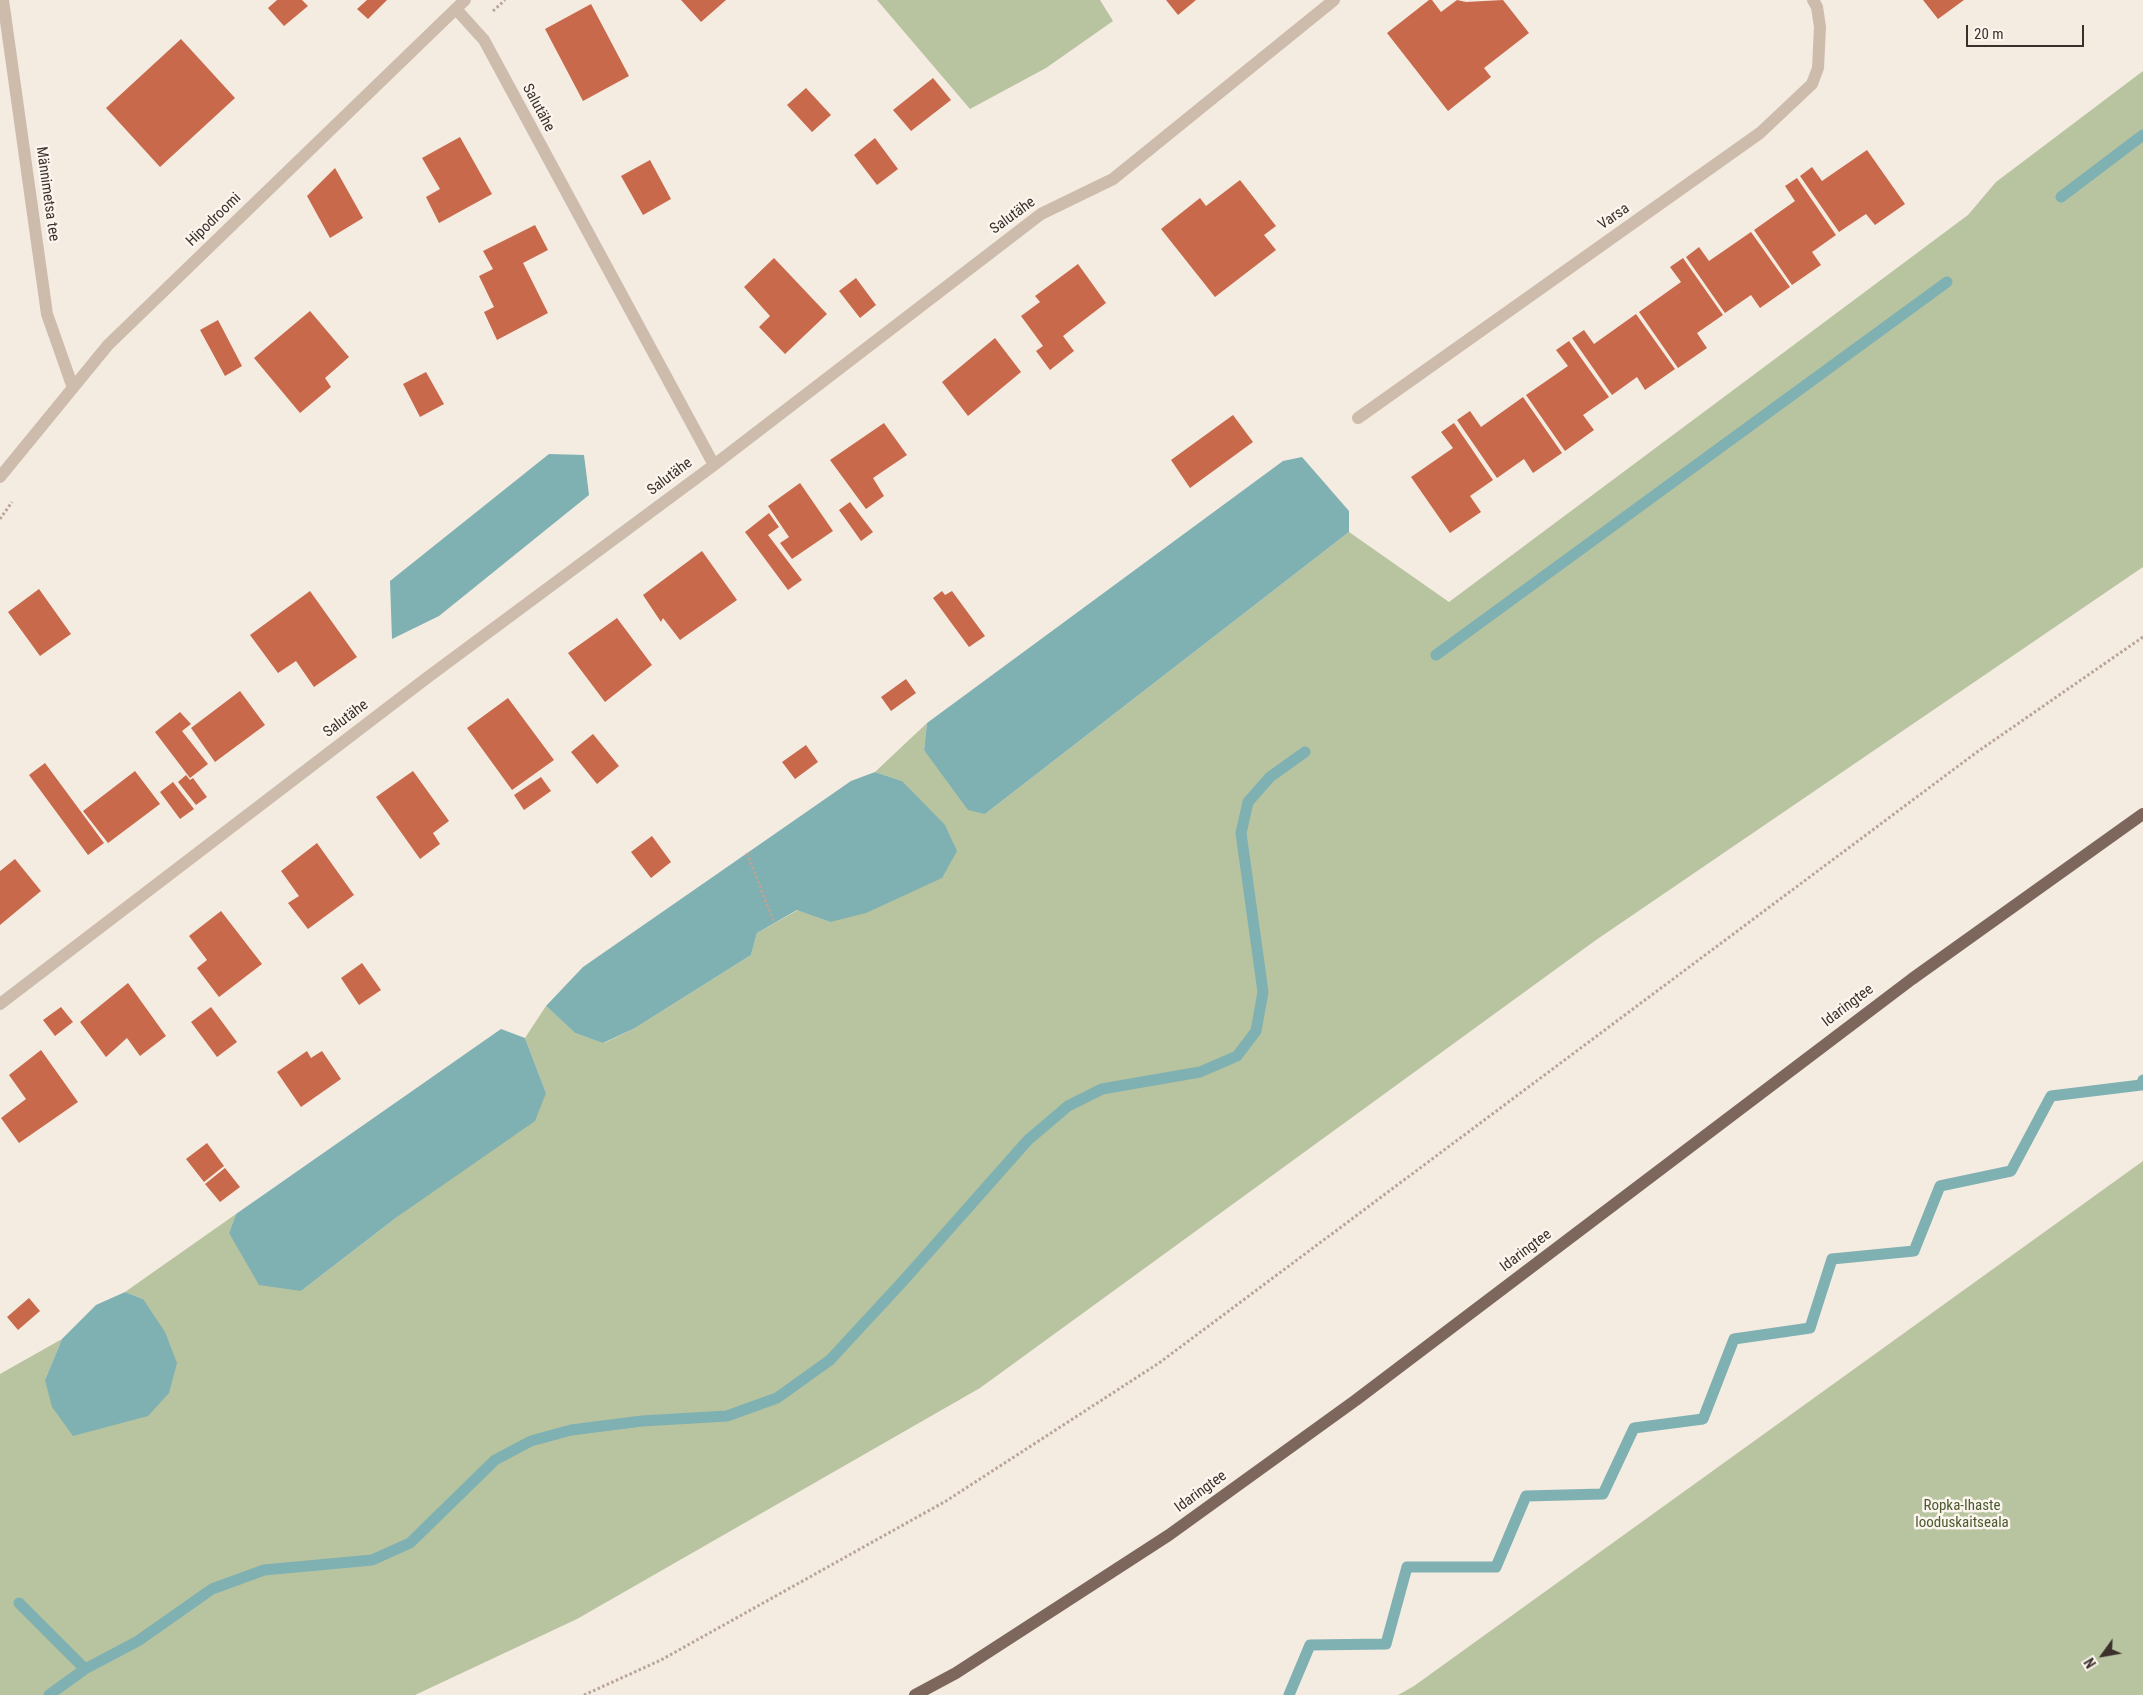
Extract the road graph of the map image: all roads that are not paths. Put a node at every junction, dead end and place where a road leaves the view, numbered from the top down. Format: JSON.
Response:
{"nodes":[{"id":1,"x":3,"y":0,"type":"edge"},
{"id":2,"x":1334,"y":0,"type":"edge"},
{"id":3,"x":1813,"y":0,"type":"edge"},
{"id":4,"x":460,"y":4,"type":"edge"},
{"id":5,"x":73,"y":388,"type":"junction"},
{"id":6,"x":1358,"y":418,"type":"dead end"},
{"id":7,"x":714,"y":465,"type":"junction"},
{"id":8,"x":0,"y":477,"type":"edge"},
{"id":9,"x":2143,"y":814,"type":"edge"},
{"id":10,"x":0,"y":1004,"type":"edge"},
{"id":11,"x":915,"y":1695,"type":"edge"}],
"edges":[{"from":1,"to":5,"type":"street","name":"Männimetsa tee"},
{"from":2,"to":7,"type":"street","name":"Salutähe"},
{"from":3,"to":6,"type":"street","name":"Varsa"},
{"from":4,"to":5,"type":"street","name":"Hipodroomi"},
{"from":4,"to":7,"type":"street","name":"Salutähe"},
{"from":5,"to":8,"type":"street","name":"Hipodroomi"},
{"from":7,"to":10,"type":"street","name":"Salutähe"},
{"from":9,"to":11,"type":"main road","name":"Idaringtee"}]}
